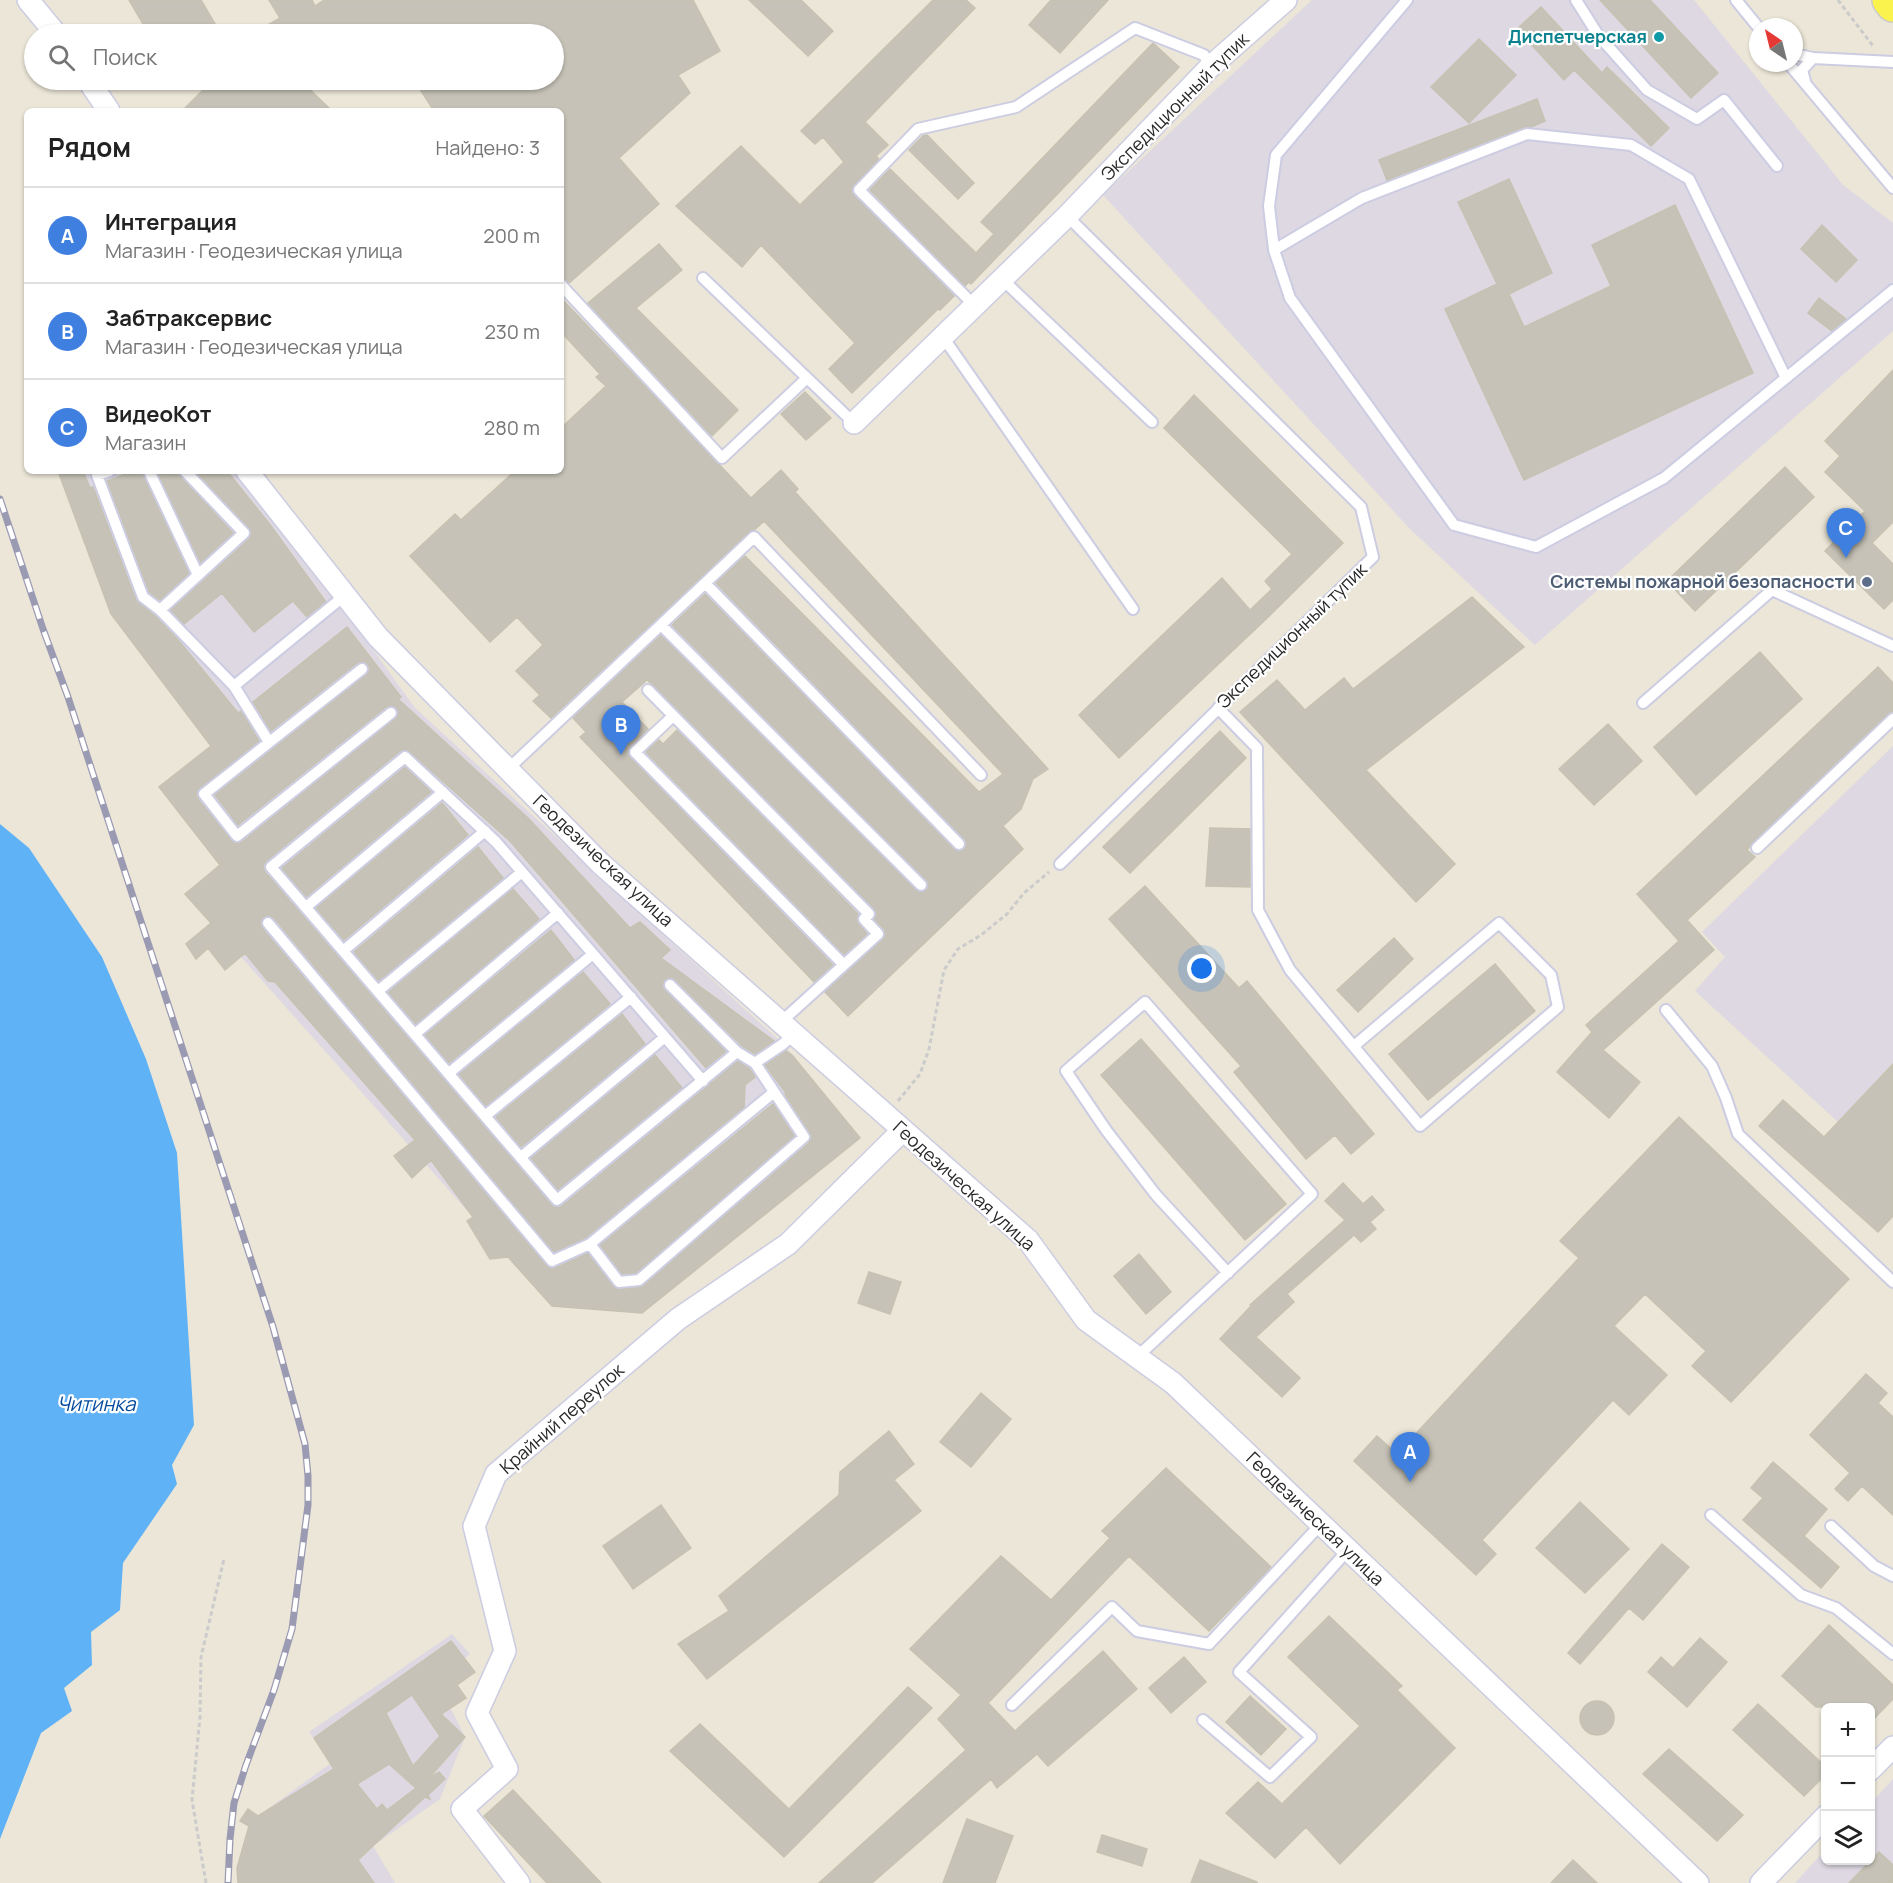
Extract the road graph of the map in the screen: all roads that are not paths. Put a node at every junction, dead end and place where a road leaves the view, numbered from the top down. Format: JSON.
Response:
{"nodes":[{"id":1,"x":28,"y":0,"type":"edge"},
{"id":2,"x":1286,"y":0,"type":"edge"},
{"id":3,"x":1407,"y":0,"type":"edge"},
{"id":4,"x":1576,"y":0,"type":"edge"},
{"id":5,"x":1736,"y":0,"type":"edge"},
{"id":6,"x":1889,"y":0,"type":"edge"},
{"id":7,"x":1893,"y":5,"type":"edge"},
{"id":8,"x":1751,"y":18,"type":"edge"},
{"id":9,"x":48,"y":24,"type":"edge"},
{"id":10,"x":1803,"y":56,"type":"edge"},
{"id":11,"x":1813,"y":58,"type":"junction"},
{"id":12,"x":1890,"y":62,"type":"edge"},
{"id":13,"x":1210,"y":67,"type":"junction"},
{"id":14,"x":1796,"y":72,"type":"edge"},
{"id":15,"x":1808,"y":87,"type":"junction"},
{"id":16,"x":94,"y":90,"type":"edge"},
{"id":17,"x":107,"y":108,"type":"edge"},
{"id":18,"x":1777,"y":166,"type":"dead end"},
{"id":19,"x":1893,"y":188,"type":"edge"},
{"id":20,"x":1067,"y":216,"type":"junction"},
{"id":21,"x":1274,"y":250,"type":"junction"},
{"id":22,"x":703,"y":278,"type":"dead end"},
{"id":23,"x":1002,"y":279,"type":"junction"},
{"id":24,"x":564,"y":288,"type":"edge"},
{"id":25,"x":1893,"y":290,"type":"edge"},
{"id":26,"x":975,"y":306,"type":"junction"},
{"id":27,"x":943,"y":337,"type":"junction"},
{"id":28,"x":807,"y":378,"type":"junction"},
{"id":29,"x":1786,"y":378,"type":"junction"},
{"id":30,"x":1152,"y":422,"type":"dead end"},
{"id":31,"x":854,"y":423,"type":"joint"},
{"id":32,"x":101,"y":474,"type":"edge"},
{"id":33,"x":151,"y":474,"type":"edge"},
{"id":34,"x":188,"y":474,"type":"edge"},
{"id":35,"x":249,"y":474,"type":"edge"},
{"id":36,"x":198,"y":575,"type":"junction"},
{"id":37,"x":705,"y":583,"type":"junction"},
{"id":38,"x":344,"y":594,"type":"junction"},
{"id":39,"x":1133,"y":609,"type":"dead end"},
{"id":40,"x":160,"y":610,"type":"junction"},
{"id":41,"x":661,"y":625,"type":"junction"},
{"id":42,"x":1893,"y":646,"type":"edge"},
{"id":43,"x":362,"y":669,"type":"dead end"},
{"id":44,"x":234,"y":686,"type":"junction"},
{"id":45,"x":648,"y":690,"type":"dead end"},
{"id":46,"x":1643,"y":703,"type":"dead end"},
{"id":47,"x":1218,"y":708,"type":"junction"},
{"id":48,"x":392,"y":713,"type":"dead end"},
{"id":49,"x":673,"y":716,"type":"junction"},
{"id":50,"x":1893,"y":719,"type":"edge"},
{"id":51,"x":269,"y":742,"type":"junction"},
{"id":52,"x":508,"y":770,"type":"junction"},
{"id":53,"x":981,"y":774,"type":"dead end"},
{"id":54,"x":443,"y":792,"type":"junction"},
{"id":55,"x":485,"y":831,"type":"junction"},
{"id":56,"x":959,"y":844,"type":"dead end"},
{"id":57,"x":1757,"y":848,"type":"dead end"},
{"id":58,"x":1060,"y":864,"type":"road end"},
{"id":59,"x":522,"y":872,"type":"junction"},
{"id":60,"x":921,"y":885,"type":"dead end"},
{"id":61,"x":306,"y":907,"type":"junction"},
{"id":62,"x":558,"y":913,"type":"junction"},
{"id":63,"x":268,"y":923,"type":"dead end"},
{"id":64,"x":343,"y":951,"type":"junction"},
{"id":65,"x":593,"y":954,"type":"junction"},
{"id":66,"x":844,"y":965,"type":"junction"},
{"id":67,"x":670,"y":985,"type":"dead end"},
{"id":68,"x":378,"y":991,"type":"junction"},
{"id":69,"x":631,"y":997,"type":"junction"},
{"id":70,"x":1666,"y":1010,"type":"dead end"},
{"id":71,"x":788,"y":1028,"type":"junction"},
{"id":72,"x":415,"y":1034,"type":"junction"},
{"id":73,"x":665,"y":1037,"type":"junction"},
{"id":74,"x":1354,"y":1046,"type":"junction"},
{"id":75,"x":737,"y":1052,"type":"junction"},
{"id":76,"x":755,"y":1063,"type":"junction"},
{"id":77,"x":449,"y":1073,"type":"junction"},
{"id":78,"x":702,"y":1081,"type":"junction"},
{"id":79,"x":774,"y":1092,"type":"junction"},
{"id":80,"x":485,"y":1116,"type":"junction"},
{"id":81,"x":903,"y":1130,"type":"junction"},
{"id":82,"x":521,"y":1157,"type":"junction"},
{"id":83,"x":590,"y":1244,"type":"junction"},
{"id":84,"x":1228,"y":1273,"type":"junction"},
{"id":85,"x":1893,"y":1282,"type":"edge"},
{"id":86,"x":1137,"y":1357,"type":"junction"},
{"id":87,"x":1711,"y":1515,"type":"dead end"},
{"id":88,"x":1321,"y":1524,"type":"junction"},
{"id":89,"x":1831,"y":1526,"type":"dead end"},
{"id":90,"x":1348,"y":1550,"type":"junction"},
{"id":91,"x":1893,"y":1576,"type":"edge"},
{"id":92,"x":1893,"y":1654,"type":"edge"},
{"id":93,"x":1012,"y":1705,"type":"dead end"},
{"id":94,"x":1203,"y":1720,"type":"dead end"},
{"id":95,"x":1893,"y":1747,"type":"edge"},
{"id":96,"x":1875,"y":1765,"type":"edge"},
{"id":97,"x":1821,"y":1821,"type":"edge"},
{"id":98,"x":519,"y":1883,"type":"edge"},
{"id":99,"x":1698,"y":1883,"type":"edge"},
{"id":100,"x":1761,"y":1883,"type":"edge"}],
"edges":[{"from":1,"to":9,"type":"street"},
{"from":2,"to":13,"type":"street","name":"Экспедиционный тупик"},
{"from":3,"to":21,"type":"lane"},
{"from":4,"to":18,"type":"lane"},
{"from":5,"to":8,"type":"lane"},
{"from":6,"to":7,"type":"main road"},
{"from":10,"to":11,"type":"lane"},
{"from":11,"to":12,"type":"lane"},
{"from":11,"to":15,"type":"lane"},
{"from":13,"to":20,"type":"street","name":"Экспедиционный тупик"},
{"from":13,"to":26,"type":"lane"},
{"from":14,"to":15,"type":"lane"},
{"from":15,"to":19,"type":"lane"},
{"from":16,"to":17,"type":"street"},
{"from":20,"to":23,"type":"street","name":"Экспедиционный тупик"},
{"from":20,"to":47,"type":"lane","name":"Экспедиционный тупик"},
{"from":21,"to":29,"type":"lane"},
{"from":21,"to":29,"type":"lane"},
{"from":22,"to":28,"type":"lane"},
{"from":23,"to":26,"type":"street","name":"Экспедиционный тупик"},
{"from":23,"to":30,"type":"lane"},
{"from":24,"to":28,"type":"lane"},
{"from":25,"to":29,"type":"lane"},
{"from":26,"to":27,"type":"street","name":"Экспедиционный тупик"},
{"from":27,"to":31,"type":"street","name":"Экспедиционный тупик"},
{"from":27,"to":39,"type":"lane"},
{"from":28,"to":31,"type":"lane"},
{"from":32,"to":40,"type":"lane"},
{"from":33,"to":36,"type":"lane"},
{"from":34,"to":36,"type":"lane"},
{"from":35,"to":38,"type":"street","name":"Геодезическая улица"},
{"from":36,"to":40,"type":"lane"},
{"from":37,"to":41,"type":"lane"},
{"from":37,"to":53,"type":"lane"},
{"from":37,"to":56,"type":"lane"},
{"from":38,"to":44,"type":"lane"},
{"from":38,"to":52,"type":"street","name":"Геодезическая улица"},
{"from":40,"to":44,"type":"lane"},
{"from":41,"to":52,"type":"lane"},
{"from":41,"to":60,"type":"lane"},
{"from":42,"to":46,"type":"lane"},
{"from":43,"to":51,"type":"lane"},
{"from":44,"to":51,"type":"lane"},
{"from":45,"to":49,"type":"lane"},
{"from":47,"to":58,"type":"lane","name":"Экспедиционный тупик"},
{"from":47,"to":74,"type":"lane"},
{"from":48,"to":51,"type":"lane"},
{"from":49,"to":66,"type":"lane"},
{"from":49,"to":66,"type":"lane"},
{"from":50,"to":57,"type":"lane"},
{"from":52,"to":71,"type":"street","name":"Геодезическая улица"},
{"from":54,"to":55,"type":"lane"},
{"from":54,"to":61,"type":"lane"},
{"from":54,"to":61,"type":"lane"},
{"from":55,"to":59,"type":"lane"},
{"from":55,"to":64,"type":"lane"},
{"from":59,"to":62,"type":"lane"},
{"from":59,"to":68,"type":"lane"},
{"from":61,"to":64,"type":"lane"},
{"from":62,"to":65,"type":"lane"},
{"from":62,"to":72,"type":"lane"},
{"from":63,"to":83,"type":"lane"},
{"from":64,"to":68,"type":"lane"},
{"from":65,"to":69,"type":"lane"},
{"from":65,"to":77,"type":"lane"},
{"from":66,"to":71,"type":"lane"},
{"from":67,"to":75,"type":"lane"},
{"from":68,"to":72,"type":"lane"},
{"from":69,"to":73,"type":"lane"},
{"from":69,"to":80,"type":"lane"},
{"from":70,"to":85,"type":"lane"},
{"from":71,"to":76,"type":"lane"},
{"from":71,"to":81,"type":"street","name":"Геодезическая улица"},
{"from":72,"to":77,"type":"lane"},
{"from":73,"to":78,"type":"lane"},
{"from":73,"to":82,"type":"lane"},
{"from":74,"to":74,"type":"lane"},
{"from":75,"to":76,"type":"lane"},
{"from":75,"to":78,"type":"lane"},
{"from":76,"to":79,"type":"lane"},
{"from":77,"to":80,"type":"lane"},
{"from":78,"to":82,"type":"lane"},
{"from":79,"to":83,"type":"lane"},
{"from":79,"to":83,"type":"lane"},
{"from":80,"to":82,"type":"lane"},
{"from":81,"to":86,"type":"street","name":"Геодезическая улица"},
{"from":81,"to":98,"type":"street","name":"Крайний переулок"},
{"from":84,"to":84,"type":"lane"},
{"from":84,"to":86,"type":"lane"},
{"from":86,"to":88,"type":"street","name":"Геодезическая улица"},
{"from":87,"to":92,"type":"lane"},
{"from":88,"to":90,"type":"street","name":"Геодезическая улица"},
{"from":88,"to":93,"type":"lane"},
{"from":89,"to":91,"type":"lane"},
{"from":90,"to":94,"type":"lane"},
{"from":90,"to":99,"type":"street","name":"Геодезическая улица"},
{"from":95,"to":96,"type":"street"},
{"from":97,"to":100,"type":"street"}]}
